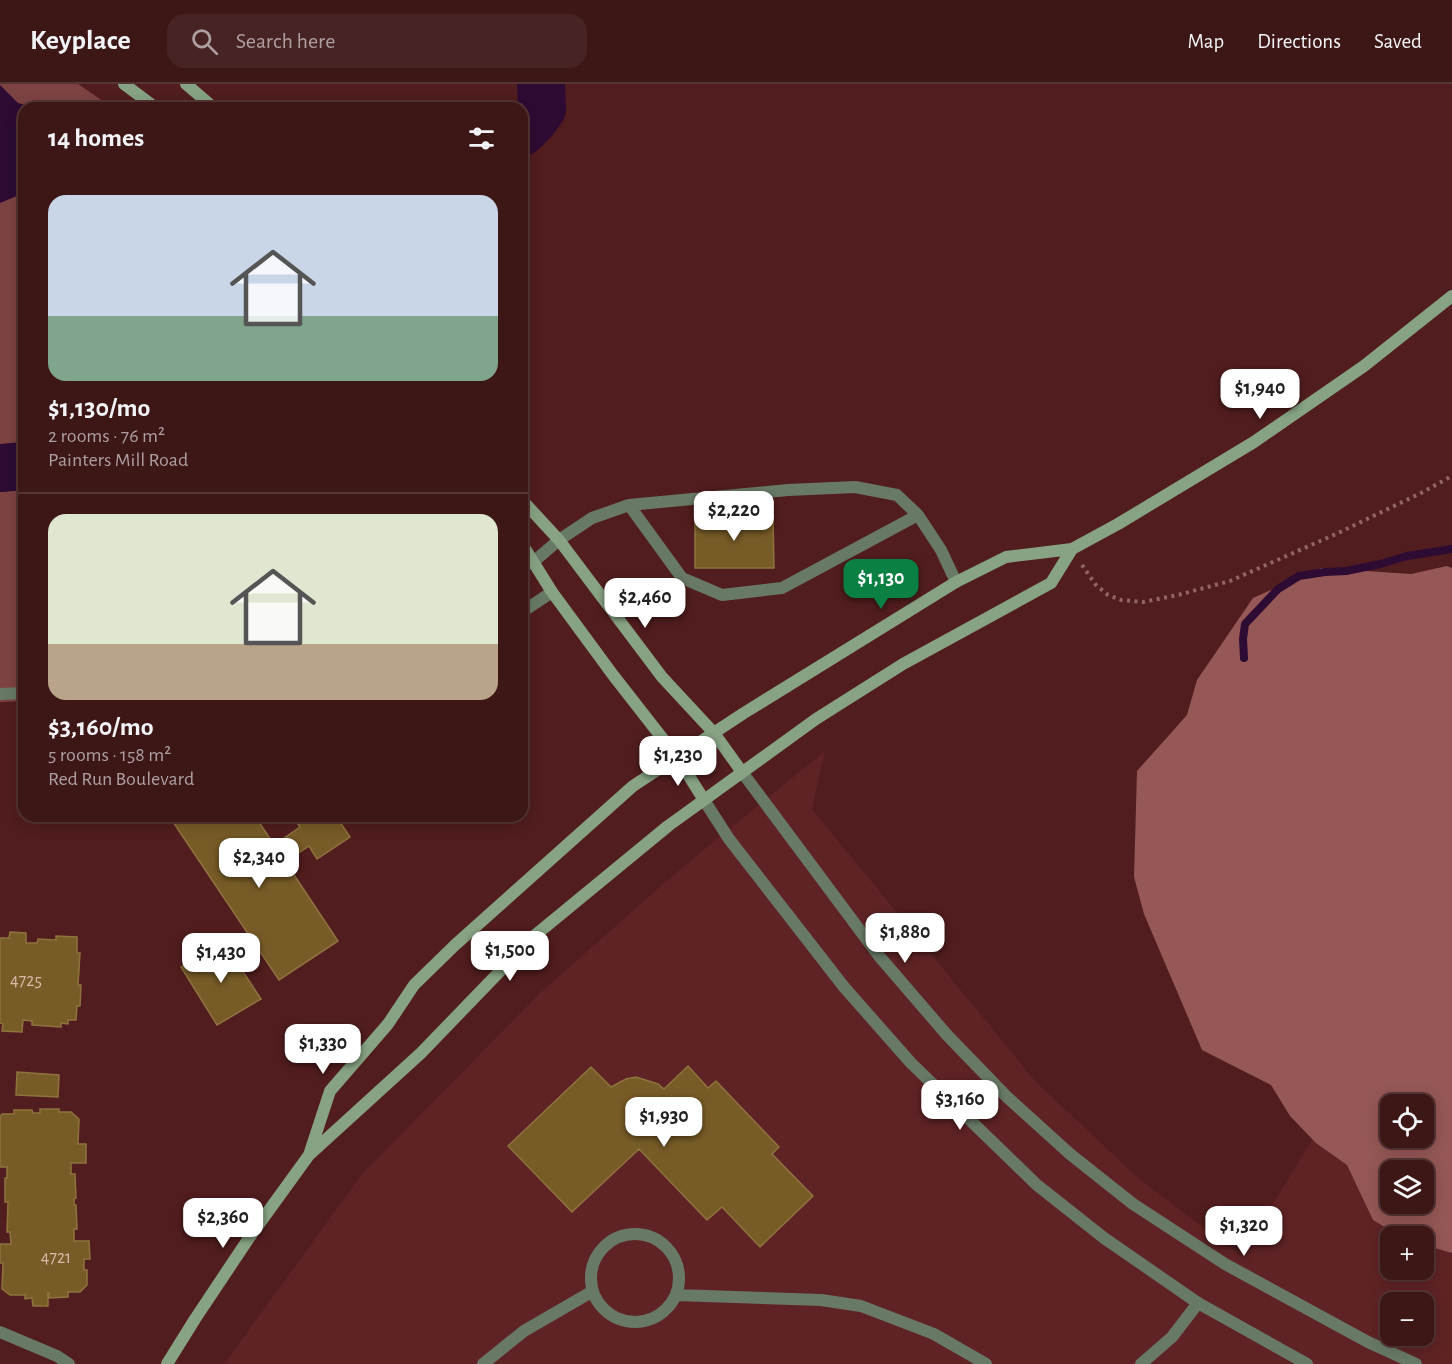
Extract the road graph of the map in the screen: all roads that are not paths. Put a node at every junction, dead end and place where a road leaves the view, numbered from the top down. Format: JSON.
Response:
{"nodes":[{"id":1,"x":124,"y":84,"type":"edge"},
{"id":2,"x":186,"y":84,"type":"edge"},
{"id":3,"x":148,"y":102,"type":"edge"},
{"id":4,"x":207,"y":102,"type":"edge"},
{"id":5,"x":1452,"y":296,"type":"edge"},
{"id":6,"x":629,"y":505,"type":"junction"},
{"id":7,"x":528,"y":506,"type":"edge"},
{"id":8,"x":918,"y":515,"type":"junction"},
{"id":9,"x":559,"y":540,"type":"junction"},
{"id":10,"x":1072,"y":549,"type":"junction"},
{"id":11,"x":528,"y":555,"type":"edge"},
{"id":12,"x":532,"y":562,"type":"junction"},
{"id":13,"x":956,"y":582,"type":"junction"},
{"id":14,"x":552,"y":592,"type":"junction"},
{"id":15,"x":528,"y":608,"type":"edge"},
{"id":16,"x":18,"y":693,"type":"edge"},
{"id":17,"x":0,"y":694,"type":"edge"},
{"id":18,"x":714,"y":733,"type":"junction"},
{"id":19,"x":677,"y":757,"type":"junction"},
{"id":20,"x":742,"y":772,"type":"junction"},
{"id":21,"x":704,"y":800,"type":"junction"},
{"id":22,"x":309,"y":1155,"type":"junction"},
{"id":23,"x":593,"y":1292,"type":"junction"},
{"id":24,"x":676,"y":1295,"type":"junction"},
{"id":25,"x":1198,"y":1303,"type":"junction"},
{"id":26,"x":0,"y":1332,"type":"edge"},
{"id":27,"x":69,"y":1364,"type":"edge"},
{"id":28,"x":167,"y":1364,"type":"edge"},
{"id":29,"x":483,"y":1364,"type":"edge"},
{"id":30,"x":986,"y":1364,"type":"edge"},
{"id":31,"x":1141,"y":1364,"type":"edge"},
{"id":32,"x":1307,"y":1364,"type":"edge"},
{"id":33,"x":1416,"y":1364,"type":"edge"}],
"edges":[{"from":1,"to":3,"type":"main road"},
{"from":2,"to":4,"type":"main road"},
{"from":5,"to":10,"type":"main road"},
{"from":6,"to":8,"type":"street"},
{"from":6,"to":8,"type":"street"},
{"from":6,"to":9,"type":"street"},
{"from":7,"to":9,"type":"main road"},
{"from":8,"to":13,"type":"street"},
{"from":9,"to":12,"type":"street"},
{"from":9,"to":18,"type":"main road"},
{"from":10,"to":13,"type":"main road"},
{"from":10,"to":20,"type":"main road"},
{"from":11,"to":12,"type":"main road"},
{"from":12,"to":14,"type":"main road"},
{"from":13,"to":18,"type":"main road"},
{"from":14,"to":15,"type":"street"},
{"from":14,"to":19,"type":"main road"},
{"from":16,"to":17,"type":"street"},
{"from":18,"to":19,"type":"main road"},
{"from":18,"to":20,"type":"main road"},
{"from":19,"to":21,"type":"main road"},
{"from":19,"to":22,"type":"main road"},
{"from":20,"to":21,"type":"main road"},
{"from":20,"to":33,"type":"street"},
{"from":21,"to":22,"type":"main road"},
{"from":21,"to":25,"type":"street"},
{"from":22,"to":28,"type":"main road"},
{"from":23,"to":24,"type":"street"},
{"from":23,"to":24,"type":"street"},
{"from":23,"to":29,"type":"street"},
{"from":24,"to":30,"type":"street"},
{"from":25,"to":31,"type":"street"},
{"from":25,"to":32,"type":"street"},
{"from":26,"to":27,"type":"street"}]}
